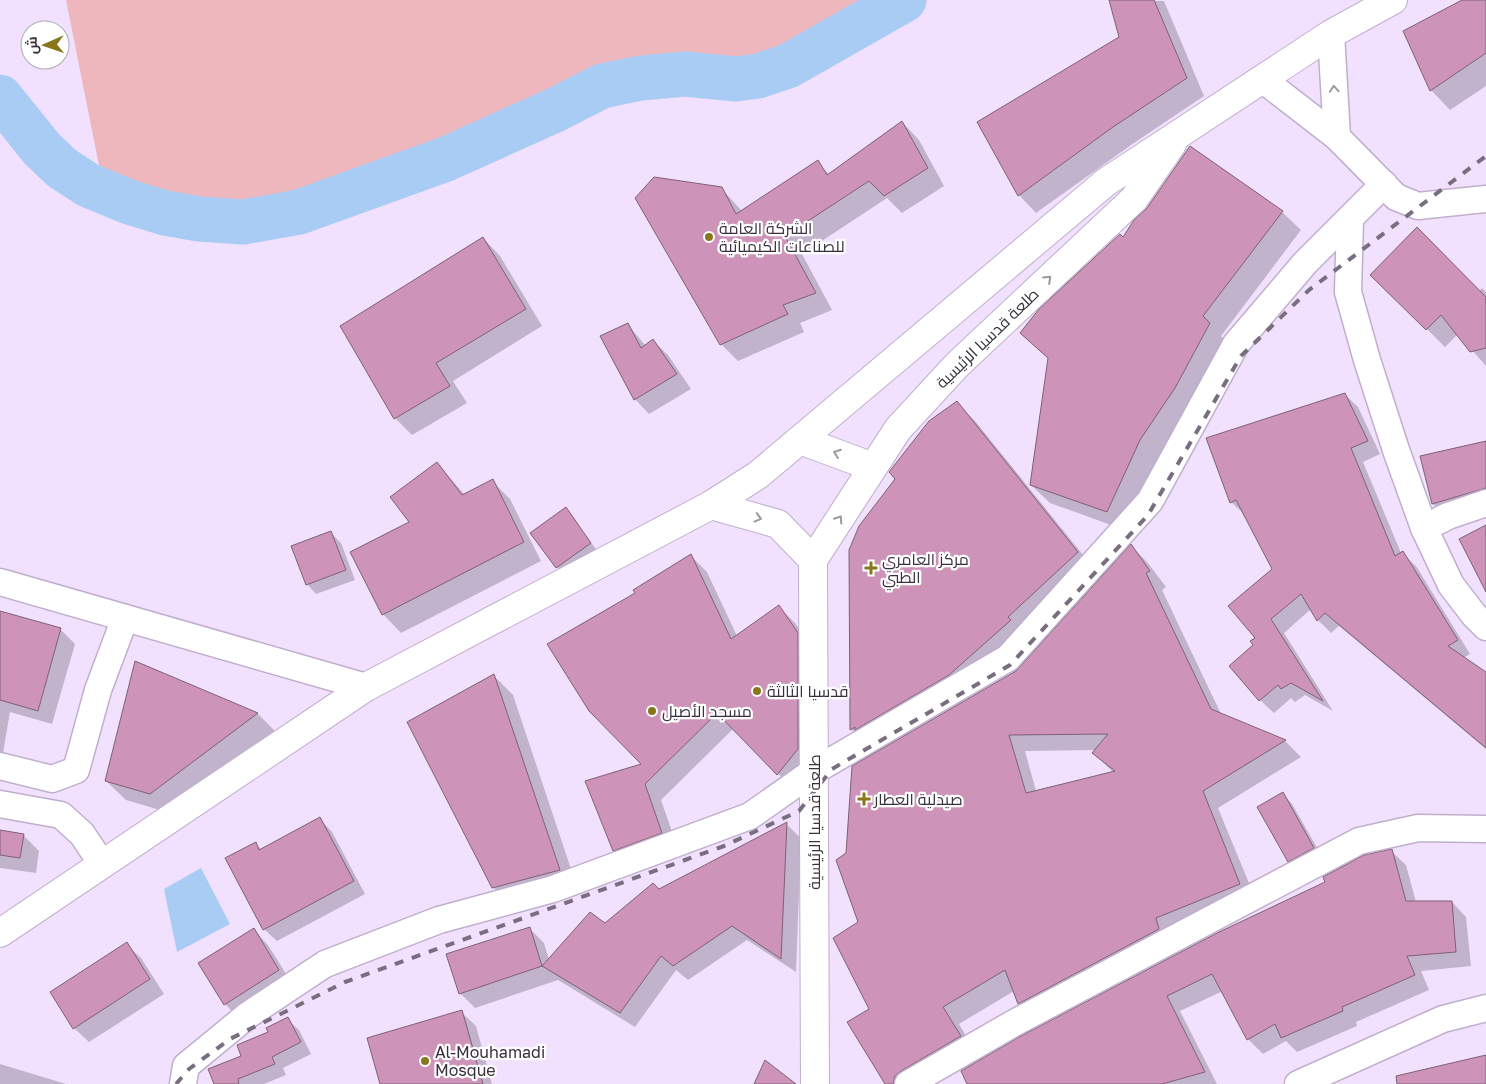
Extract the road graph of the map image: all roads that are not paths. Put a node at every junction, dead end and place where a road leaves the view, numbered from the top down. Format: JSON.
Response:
{"nodes":[{"id":1,"x":1393,"y":0,"type":"edge"},
{"id":2,"x":1331,"y":34,"type":"junction"},
{"id":3,"x":1262,"y":79,"type":"junction"},
{"id":4,"x":1180,"y":132,"type":"junction"},
{"id":5,"x":1337,"y":137,"type":"junction"},
{"id":6,"x":1384,"y":184,"type":"junction"},
{"id":7,"x":1486,"y":199,"type":"edge"},
{"id":8,"x":1350,"y":220,"type":"junction"},
{"id":9,"x":800,"y":440,"type":"junction"},
{"id":10,"x":873,"y":467,"type":"junction"},
{"id":11,"x":1486,"y":503,"type":"edge"},
{"id":12,"x":710,"y":505,"type":"junction"},
{"id":13,"x":1424,"y":528,"type":"junction"},
{"id":14,"x":813,"y":560,"type":"junction"},
{"id":15,"x":0,"y":582,"type":"edge"},
{"id":16,"x":125,"y":618,"type":"junction"},
{"id":17,"x":1486,"y":627,"type":"edge"},
{"id":18,"x":366,"y":687,"type":"junction"},
{"id":19,"x":0,"y":766,"type":"edge"},
{"id":20,"x":814,"y":772,"type":"junction"},
{"id":21,"x":0,"y":804,"type":"edge"},
{"id":22,"x":1486,"y":829,"type":"edge"},
{"id":23,"x":102,"y":864,"type":"junction"},
{"id":24,"x":0,"y":933,"type":"edge"},
{"id":25,"x":1486,"y":1008,"type":"edge"},
{"id":26,"x":183,"y":1084,"type":"edge"},
{"id":27,"x":815,"y":1084,"type":"edge"},
{"id":28,"x":908,"y":1084,"type":"edge"},
{"id":29,"x":1298,"y":1084,"type":"edge"}],
"edges":[{"from":1,"to":2,"type":"main road"},
{"from":2,"to":3,"type":"main road"},
{"from":5,"to":2,"type":"street","one_way":true},
{"from":3,"to":4,"type":"main road"},
{"from":3,"to":5,"type":"street"},
{"from":4,"to":9,"type":"main road"},
{"from":10,"to":4,"type":"main road","name":"طلعة قدسيا الرئيسية","one_way":true},
{"from":5,"to":6,"type":"street"},
{"from":6,"to":7,"type":"street"},
{"from":6,"to":8,"type":"street"},
{"from":8,"to":13,"type":"street"},
{"from":8,"to":20,"type":"street"},
{"from":10,"to":9,"type":"main road","one_way":true},
{"from":9,"to":12,"type":"main road"},
{"from":14,"to":10,"type":"main road","name":"طلعة قدسيا الرئيسية","one_way":true},
{"from":11,"to":13,"type":"street"},
{"from":12,"to":14,"type":"main road","one_way":true},
{"from":12,"to":18,"type":"main road"},
{"from":13,"to":17,"type":"street"},
{"from":14,"to":20,"type":"main road","name":"طلعة قدسيا الرئيسية"},
{"from":15,"to":16,"type":"street"},
{"from":16,"to":18,"type":"street"},
{"from":16,"to":19,"type":"street"},
{"from":18,"to":23,"type":"main road"},
{"from":20,"to":26,"type":"street"},
{"from":20,"to":27,"type":"main road","name":"طلعة قدسيا الرئيسية"},
{"from":21,"to":23,"type":"street"},
{"from":22,"to":28,"type":"street"},
{"from":23,"to":24,"type":"main road"},
{"from":25,"to":29,"type":"street"}]}
